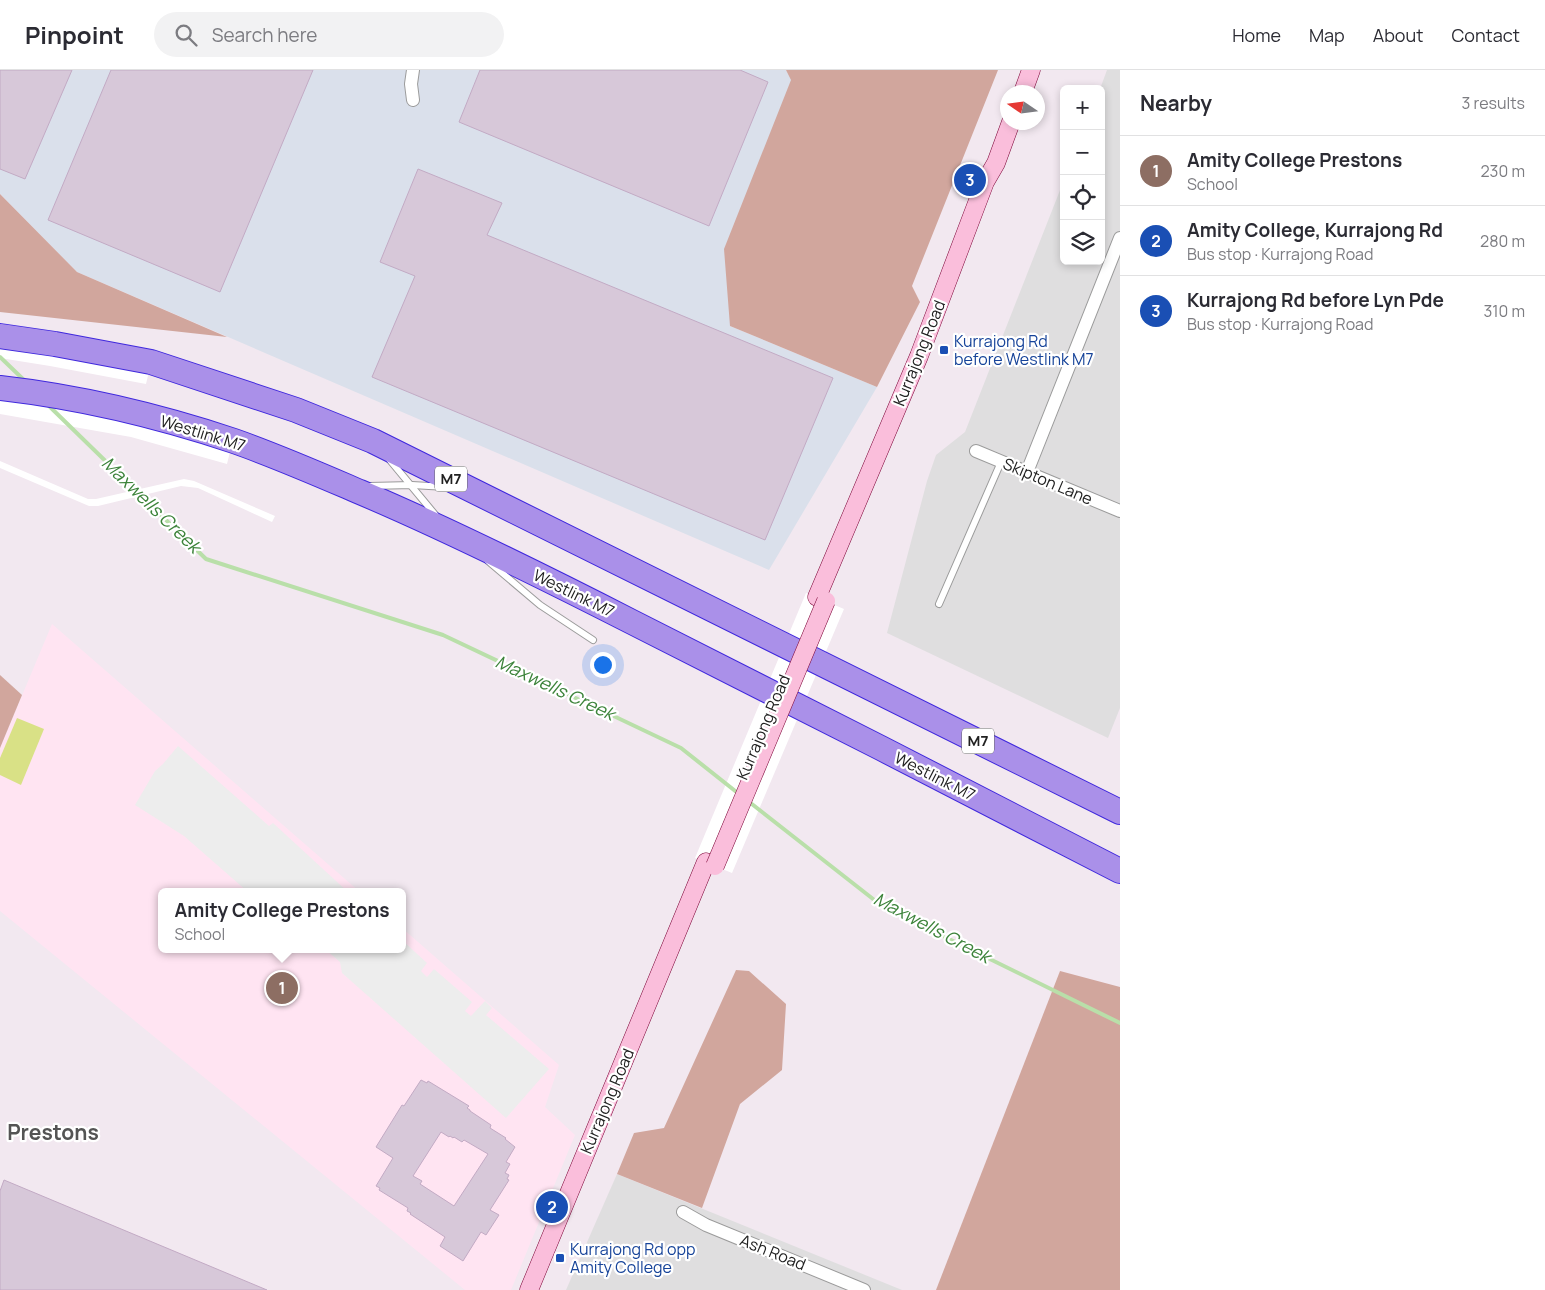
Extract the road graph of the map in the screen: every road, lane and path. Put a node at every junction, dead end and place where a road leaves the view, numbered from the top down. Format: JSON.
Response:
{"nodes":[{"id":1,"x":413,"y":70,"type":"edge"},
{"id":2,"x":1031,"y":70,"type":"edge"},
{"id":3,"x":1025,"y":85,"type":"edge"},
{"id":4,"x":413,"y":100,"type":"dead end"},
{"id":5,"x":1008,"y":130,"type":"edge"},
{"id":6,"x":1120,"y":238,"type":"edge"},
{"id":7,"x":0,"y":336,"type":"edge"},
{"id":8,"x":0,"y":388,"type":"edge"},
{"id":9,"x":373,"y":441,"type":"junction"},
{"id":10,"x":976,"y":451,"type":"dead end"},
{"id":11,"x":1001,"y":462,"type":"junction"},
{"id":12,"x":1027,"y":472,"type":"junction"},
{"id":13,"x":412,"y":485,"type":"junction"},
{"id":14,"x":348,"y":486,"type":"junction"},
{"id":15,"x":471,"y":489,"type":"junction"},
{"id":16,"x":1120,"y":511,"type":"edge"},
{"id":17,"x":452,"y":533,"type":"junction"},
{"id":18,"x":939,"y":604,"type":"dead end"},
{"id":19,"x":593,"y":640,"type":"dead end"},
{"id":20,"x":836,"y":671,"type":"junction"},
{"id":21,"x":853,"y":733,"type":"junction"},
{"id":22,"x":1120,"y":802,"type":"edge"},
{"id":23,"x":1120,"y":812,"type":"edge"},
{"id":24,"x":1120,"y":860,"type":"edge"},
{"id":25,"x":710,"y":864,"type":"junction"},
{"id":26,"x":1120,"y":872,"type":"edge"},
{"id":27,"x":683,"y":1212,"type":"dead end"},
{"id":28,"x":529,"y":1290,"type":"edge"},
{"id":29,"x":538,"y":1290,"type":"edge"},
{"id":30,"x":864,"y":1290,"type":"edge"}],
"edges":[{"from":1,"to":4,"type":"street"},
{"from":2,"to":3,"type":"main road"},
{"from":5,"to":25,"type":"main road","name":"Kurrajong Road"},
{"from":6,"to":12,"type":"street"},
{"from":7,"to":9,"type":"highway","number":"M7"},
{"from":8,"to":14,"type":"highway","name":"Westlink M7"},
{"from":9,"to":13,"type":"lane"},
{"from":9,"to":15,"type":"highway","number":"M7"},
{"from":10,"to":11,"type":"street","name":"Skipton Lane"},
{"from":11,"to":12,"type":"street","name":"Skipton Lane"},
{"from":11,"to":18,"type":"lane"},
{"from":12,"to":16,"type":"street","name":"Skipton Lane"},
{"from":13,"to":14,"type":"lane"},
{"from":13,"to":15,"type":"lane"},
{"from":13,"to":17,"type":"lane"},
{"from":14,"to":17,"type":"highway","name":"Westlink M7"},
{"from":15,"to":20,"type":"highway","number":"M7"},
{"from":17,"to":19,"type":"lane"},
{"from":17,"to":21,"type":"highway","name":"Westlink M7"},
{"from":20,"to":22,"type":"highway"},
{"from":20,"to":23,"type":"highway","number":"M7"},
{"from":21,"to":24,"type":"highway"},
{"from":21,"to":26,"type":"highway","name":"Westlink M7"},
{"from":25,"to":28,"type":"main road","name":"Kurrajong Road"},
{"from":25,"to":29,"type":"main road","name":"Kurrajong Road"},
{"from":27,"to":30,"type":"street","name":"Ash Road"}]}
